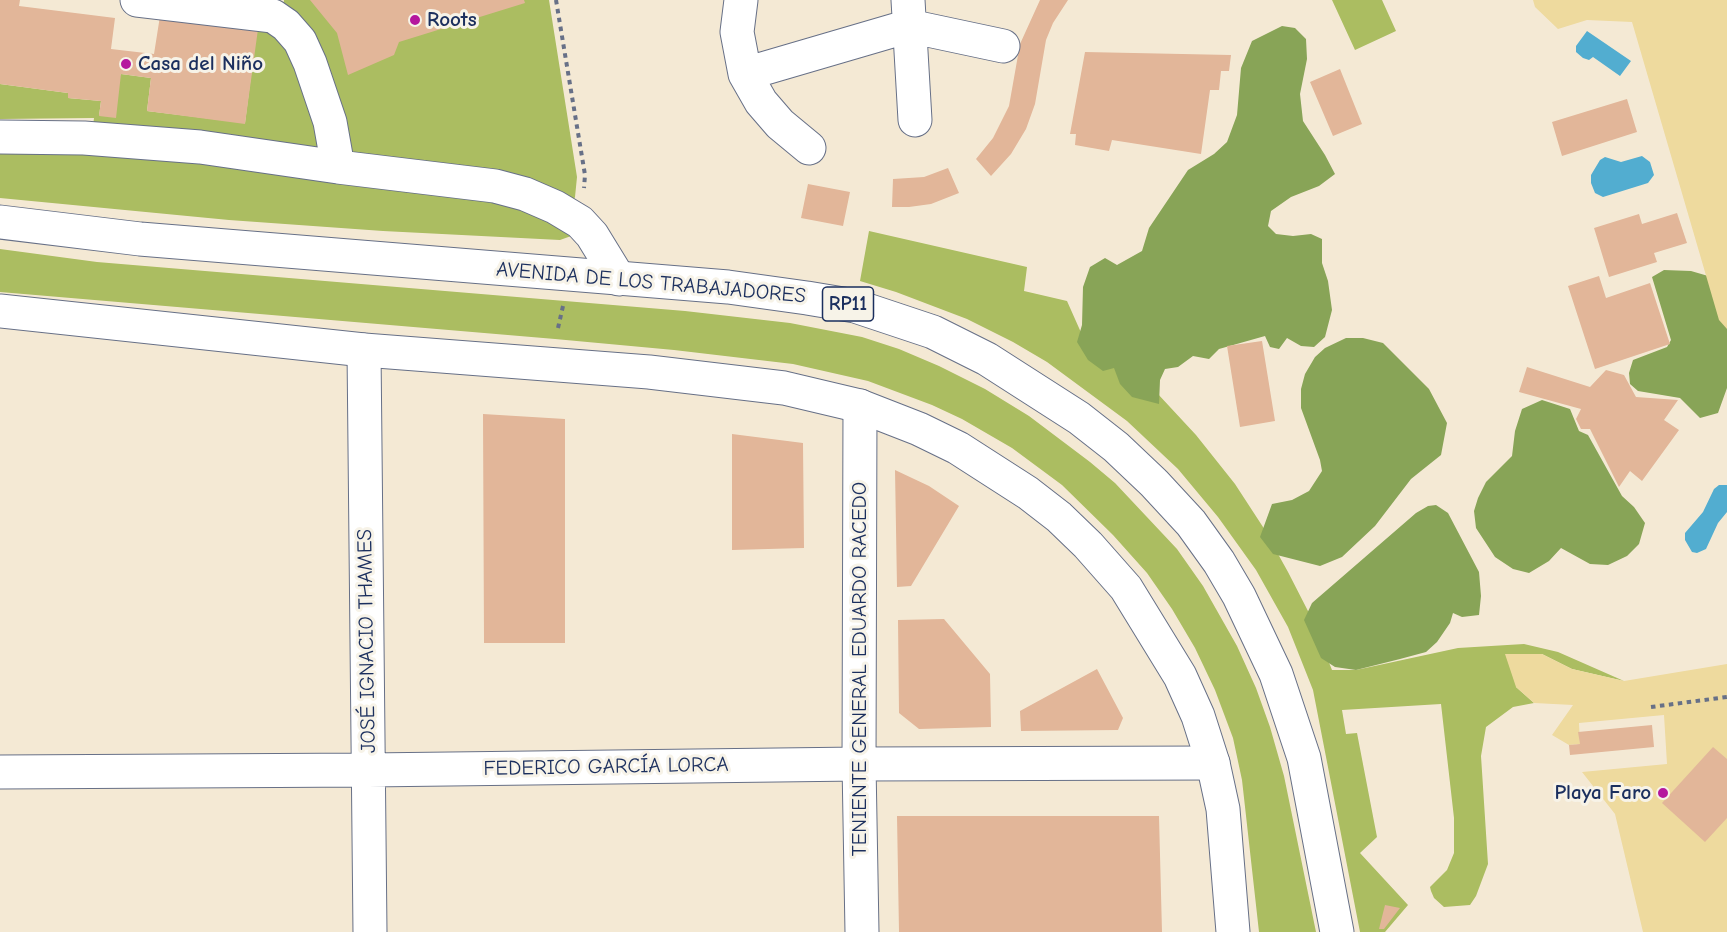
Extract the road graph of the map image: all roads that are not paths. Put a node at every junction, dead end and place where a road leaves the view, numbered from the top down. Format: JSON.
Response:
{"nodes":[{"id":1,"x":137,"y":0,"type":"edge"},
{"id":2,"x":741,"y":0,"type":"edge"},
{"id":3,"x":908,"y":13,"type":"edge"},
{"id":4,"x":1003,"y":46,"type":"dead end"},
{"id":5,"x":745,"y":74,"type":"junction"},
{"id":6,"x":915,"y":120,"type":"dead end"},
{"id":7,"x":0,"y":137,"type":"edge"},
{"id":8,"x":809,"y":148,"type":"dead end"},
{"id":9,"x":338,"y":167,"type":"junction"},
{"id":10,"x":0,"y":222,"type":"edge"},
{"id":11,"x":619,"y":279,"type":"junction"},
{"id":12,"x":0,"y":311,"type":"edge"},
{"id":13,"x":364,"y":350,"type":"junction"},
{"id":14,"x":860,"y":406,"type":"junction"},
{"id":15,"x":859,"y":764,"type":"junction"},
{"id":16,"x":1213,"y":764,"type":"junction"},
{"id":17,"x":368,"y":770,"type":"junction"},
{"id":18,"x":0,"y":772,"type":"edge"},
{"id":19,"x":370,"y":932,"type":"edge"},
{"id":20,"x":862,"y":932,"type":"edge"},
{"id":21,"x":1233,"y":932,"type":"edge"},
{"id":22,"x":1337,"y":932,"type":"edge"}],
"edges":[{"from":1,"to":9,"type":"main road"},
{"from":2,"to":5,"type":"main road"},
{"from":3,"to":4,"type":"main road"},
{"from":3,"to":5,"type":"main road"},
{"from":3,"to":6,"type":"main road"},
{"from":5,"to":8,"type":"main road"},
{"from":7,"to":9,"type":"main road"},
{"from":9,"to":11,"type":"main road"},
{"from":10,"to":11,"type":"main road","name":"AVENIDA DE LOS TRABAJADORES","number":"RP11"},
{"from":11,"to":22,"type":"main road","name":"AVENIDA DE LOS TRABAJADORES","number":"RP11"},
{"from":12,"to":13,"type":"main road"},
{"from":13,"to":14,"type":"main road"},
{"from":13,"to":17,"type":"main road","name":"JOSÉ IGNACIO THAMES"},
{"from":14,"to":15,"type":"main road","name":"TENIENTE GENERAL EDUARDO RACEDO"},
{"from":14,"to":16,"type":"main road"},
{"from":15,"to":16,"type":"main road","name":"FEDERICO GARCÍA LORCA"},
{"from":15,"to":17,"type":"main road","name":"FEDERICO GARCÍA LORCA"},
{"from":15,"to":20,"type":"main road","name":"TENIENTE GENERAL EDUARDO RACEDO"},
{"from":16,"to":21,"type":"main road"},
{"from":17,"to":18,"type":"main road","name":"FEDERICO GARCÍA LORCA"},
{"from":17,"to":19,"type":"main road","name":"JOSÉ IGNACIO THAMES"}]}
